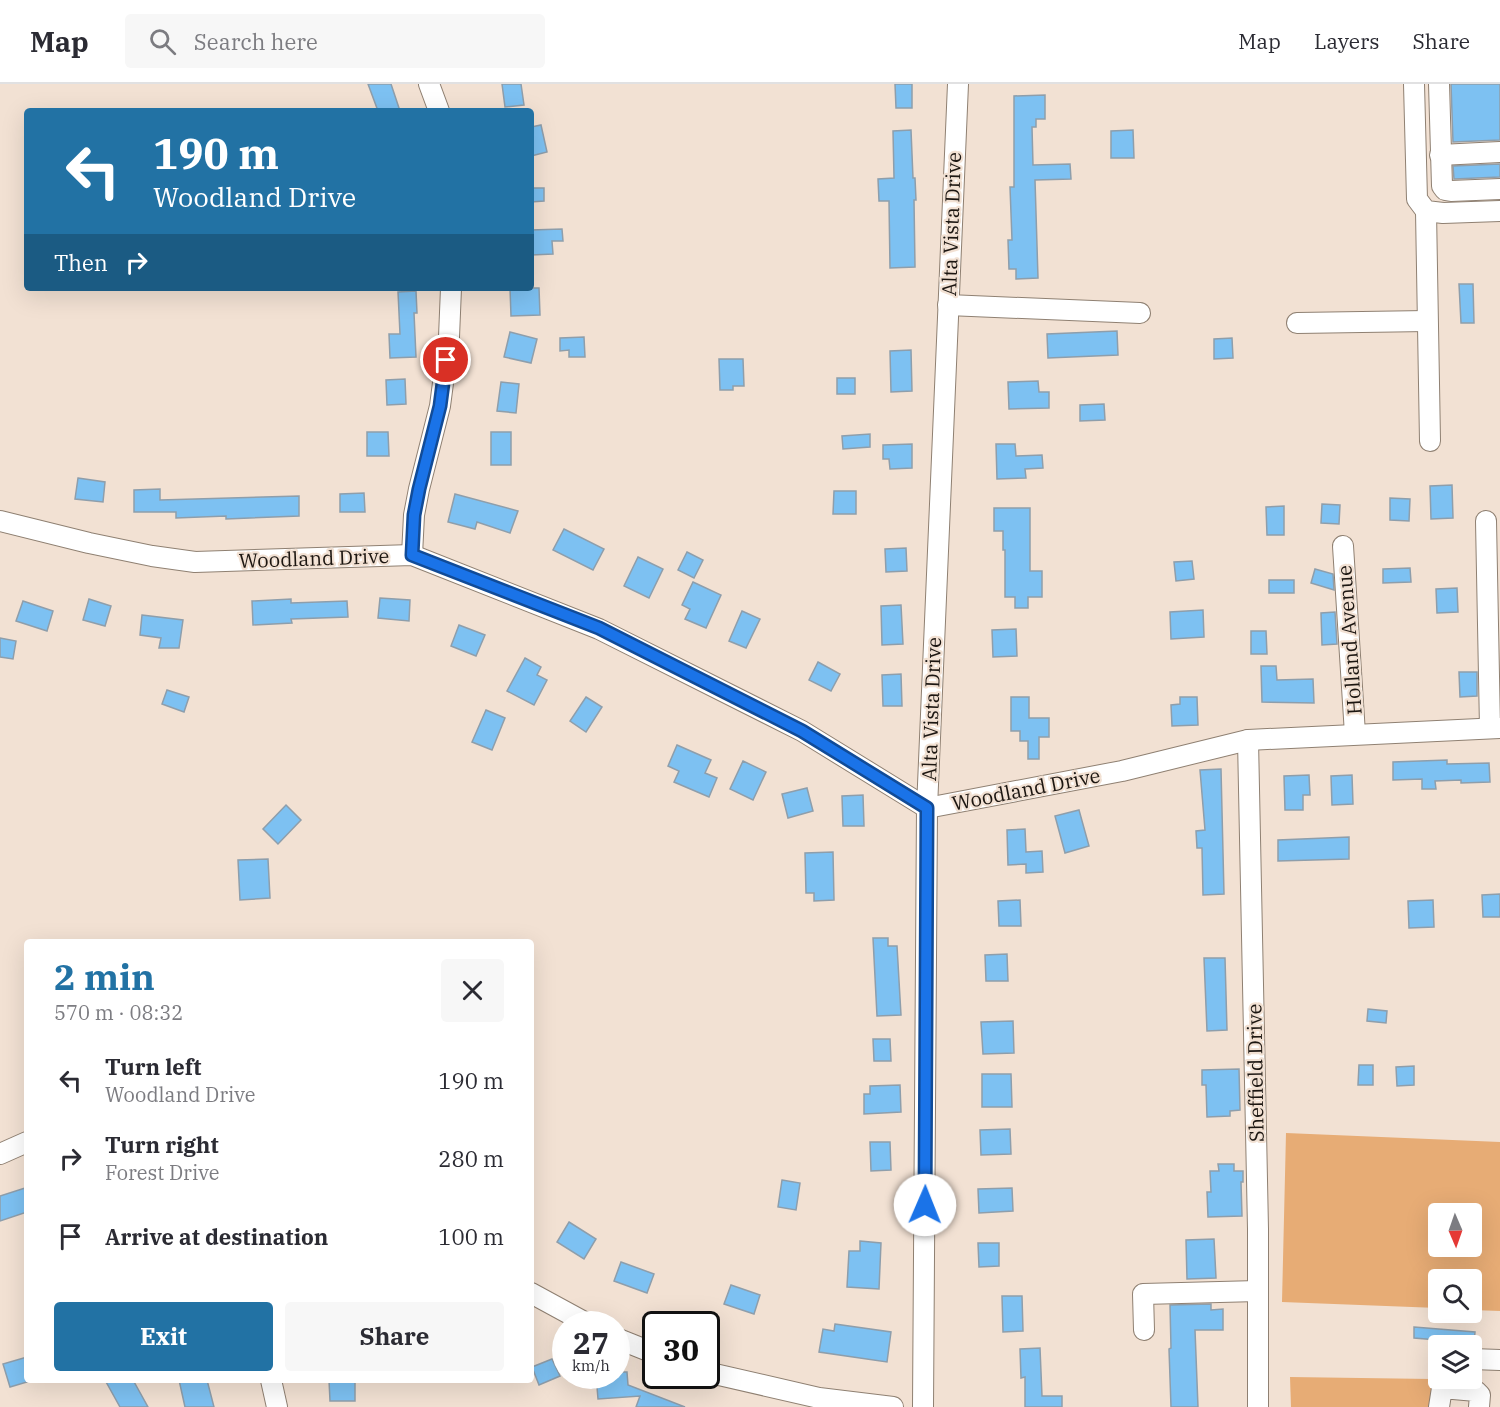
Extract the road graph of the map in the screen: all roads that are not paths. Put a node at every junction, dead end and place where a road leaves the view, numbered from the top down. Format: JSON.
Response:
{"nodes":[{"id":1,"x":429,"y":84,"type":"edge"},
{"id":2,"x":958,"y":84,"type":"edge"},
{"id":3,"x":1414,"y":84,"type":"edge"},
{"id":4,"x":1439,"y":84,"type":"edge"},
{"id":5,"x":438,"y":108,"type":"edge"},
{"id":6,"x":1500,"y":152,"type":"edge"},
{"id":7,"x":1440,"y":155,"type":"junction"},
{"id":8,"x":1500,"y":189,"type":"edge"},
{"id":9,"x":1426,"y":211,"type":"junction"},
{"id":10,"x":1500,"y":211,"type":"edge"},
{"id":11,"x":451,"y":291,"type":"edge"},
{"id":12,"x":948,"y":305,"type":"junction"},
{"id":13,"x":1140,"y":313,"type":"dead end"},
{"id":14,"x":1427,"y":321,"type":"junction"},
{"id":15,"x":1297,"y":322,"type":"dead end"},
{"id":16,"x":1430,"y":441,"type":"dead end"},
{"id":17,"x":1486,"y":520,"type":"dead end"},
{"id":18,"x":0,"y":521,"type":"edge"},
{"id":19,"x":1343,"y":546,"type":"dead end"},
{"id":20,"x":412,"y":555,"type":"junction"},
{"id":21,"x":1495,"y":728,"type":"edge"},
{"id":22,"x":1355,"y":734,"type":"junction"},
{"id":23,"x":1248,"y":740,"type":"junction"},
{"id":24,"x":927,"y":808,"type":"junction"},
{"id":25,"x":24,"y":1143,"type":"edge"},
{"id":26,"x":0,"y":1154,"type":"edge"},
{"id":27,"x":1258,"y":1291,"type":"junction"},
{"id":28,"x":534,"y":1295,"type":"edge"},
{"id":29,"x":564,"y":1311,"type":"edge"},
{"id":30,"x":1144,"y":1330,"type":"dead end"},
{"id":31,"x":1482,"y":1359,"type":"edge"},
{"id":32,"x":1500,"y":1360,"type":"edge"},
{"id":33,"x":720,"y":1375,"type":"edge"},
{"id":34,"x":272,"y":1383,"type":"edge"},
{"id":35,"x":1442,"y":1391,"type":"edge"},
{"id":36,"x":277,"y":1407,"type":"edge"},
{"id":37,"x":893,"y":1407,"type":"edge"},
{"id":38,"x":923,"y":1407,"type":"edge"},
{"id":39,"x":1258,"y":1407,"type":"edge"},
{"id":40,"x":1479,"y":1407,"type":"edge"}],
"edges":[{"from":1,"to":5,"type":"street"},
{"from":2,"to":12,"type":"street","name":"Alta Vista Drive"},
{"from":3,"to":9,"type":"street"},
{"from":4,"to":7,"type":"street"},
{"from":6,"to":7,"type":"street"},
{"from":7,"to":8,"type":"street"},
{"from":9,"to":10,"type":"street"},
{"from":9,"to":14,"type":"street"},
{"from":11,"to":20,"type":"street"},
{"from":12,"to":13,"type":"street"},
{"from":12,"to":24,"type":"street","name":"Alta Vista Drive"},
{"from":14,"to":15,"type":"street"},
{"from":14,"to":16,"type":"street"},
{"from":17,"to":21,"type":"street"},
{"from":18,"to":20,"type":"street","name":"Woodland Drive"},
{"from":19,"to":22,"type":"street","name":"Holland Avenue"},
{"from":20,"to":24,"type":"street","name":"Woodland Drive"},
{"from":21,"to":22,"type":"street","name":"Woodland Drive"},
{"from":22,"to":23,"type":"street","name":"Woodland Drive"},
{"from":23,"to":24,"type":"street","name":"Woodland Drive"},
{"from":23,"to":27,"type":"street","name":"Sheffield Drive"},
{"from":24,"to":38,"type":"street","name":"Alta Vista Drive"},
{"from":25,"to":26,"type":"street"},
{"from":27,"to":30,"type":"street"},
{"from":27,"to":39,"type":"street","name":"Sheffield Drive"},
{"from":28,"to":29,"type":"street"},
{"from":31,"to":32,"type":"street"},
{"from":33,"to":37,"type":"street"},
{"from":34,"to":36,"type":"street"},
{"from":35,"to":40,"type":"street"}]}
